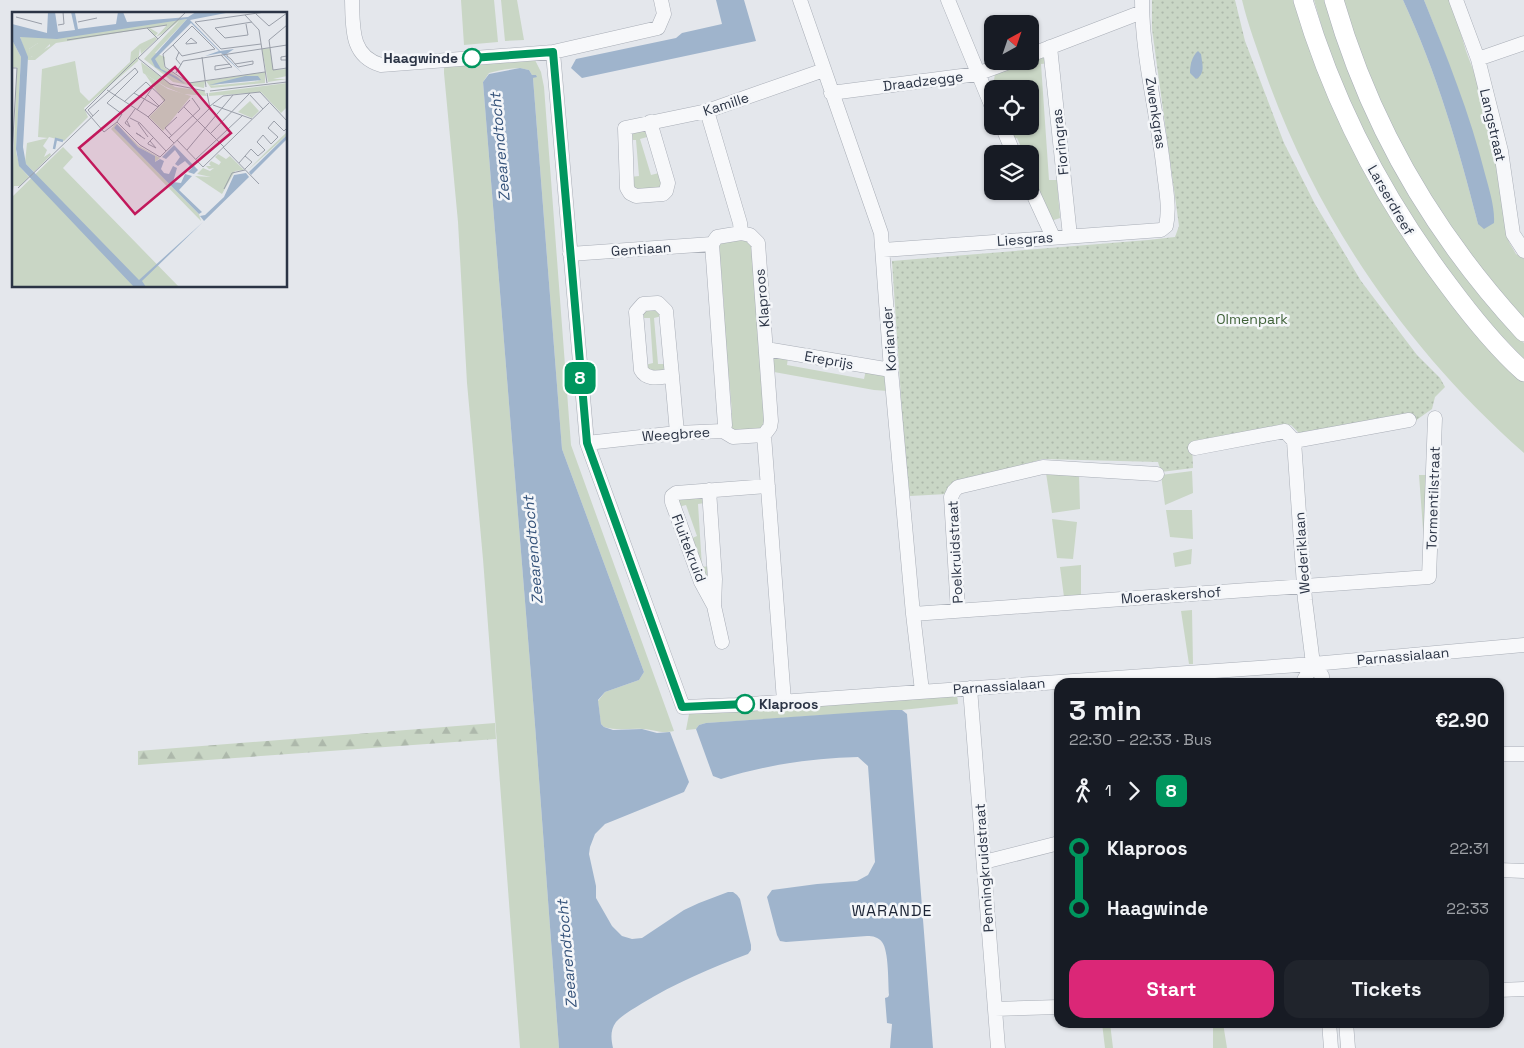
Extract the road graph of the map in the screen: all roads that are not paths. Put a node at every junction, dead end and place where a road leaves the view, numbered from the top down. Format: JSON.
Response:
{"nodes":[{"id":1,"x":352,"y":0,"type":"edge"},
{"id":2,"x":661,"y":0,"type":"edge"},
{"id":3,"x":800,"y":0,"type":"edge"},
{"id":4,"x":948,"y":0,"type":"edge"},
{"id":5,"x":1303,"y":0,"type":"edge"},
{"id":6,"x":1334,"y":0,"type":"edge"},
{"id":7,"x":1456,"y":0,"type":"edge"},
{"id":8,"x":1142,"y":6,"type":"edge"},
{"id":9,"x":1524,"y":43,"type":"edge"},
{"id":10,"x":1050,"y":47,"type":"junction"},
{"id":11,"x":1039,"y":51,"type":"edge"},
{"id":12,"x":553,"y":52,"type":"junction"},
{"id":13,"x":1478,"y":59,"type":"junction"},
{"id":14,"x":824,"y":70,"type":"junction"},
{"id":15,"x":988,"y":70,"type":"edge"},
{"id":16,"x":978,"y":74,"type":"junction"},
{"id":17,"x":984,"y":88,"type":"edge"},
{"id":18,"x":831,"y":92,"type":"junction"},
{"id":19,"x":707,"y":111,"type":"junction"},
{"id":20,"x":650,"y":122,"type":"junction"},
{"id":21,"x":1036,"y":200,"type":"edge"},
{"id":22,"x":1166,"y":226,"type":"joint"},
{"id":23,"x":741,"y":233,"type":"junction"},
{"id":24,"x":1070,"y":236,"type":"junction"},
{"id":25,"x":1053,"y":237,"type":"junction"},
{"id":26,"x":712,"y":244,"type":"junction"},
{"id":27,"x":882,"y":250,"type":"junction"},
{"id":28,"x":1524,"y":251,"type":"edge"},
{"id":29,"x":570,"y":254,"type":"junction"},
{"id":30,"x":1524,"y":332,"type":"edge"},
{"id":31,"x":766,"y":349,"type":"junction"},
{"id":32,"x":891,"y":370,"type":"junction"},
{"id":33,"x":1524,"y":372,"type":"edge"},
{"id":34,"x":672,"y":376,"type":"junction"},
{"id":35,"x":1435,"y":418,"type":"dead end"},
{"id":36,"x":1410,"y":420,"type":"dead end"},
{"id":37,"x":723,"y":432,"type":"junction"},
{"id":38,"x":677,"y":433,"type":"junction"},
{"id":39,"x":764,"y":435,"type":"junction"},
{"id":40,"x":1294,"y":441,"type":"junction"},
{"id":41,"x":587,"y":443,"type":"junction"},
{"id":42,"x":1195,"y":448,"type":"dead end"},
{"id":43,"x":1157,"y":474,"type":"dead end"},
{"id":44,"x":768,"y":486,"type":"junction"},
{"id":45,"x":709,"y":490,"type":"junction"},
{"id":46,"x":1429,"y":577,"type":"joint"},
{"id":47,"x":1304,"y":586,"type":"junction"},
{"id":48,"x":714,"y":606,"type":"junction"},
{"id":49,"x":958,"y":611,"type":"junction"},
{"id":50,"x":913,"y":614,"type":"junction"},
{"id":51,"x":722,"y":642,"type":"dead end"},
{"id":52,"x":1524,"y":645,"type":"edge"},
{"id":53,"x":1313,"y":664,"type":"junction"},
{"id":54,"x":1113,"y":678,"type":"edge"},
{"id":55,"x":1305,"y":678,"type":"edge"},
{"id":56,"x":1322,"y":678,"type":"edge"},
{"id":57,"x":1054,"y":682,"type":"edge"},
{"id":58,"x":970,"y":688,"type":"junction"},
{"id":59,"x":922,"y":691,"type":"junction"},
{"id":60,"x":784,"y":701,"type":"junction"},
{"id":61,"x":1504,"y":754,"type":"edge"},
{"id":62,"x":1524,"y":754,"type":"edge"},
{"id":63,"x":1054,"y":844,"type":"edge"},
{"id":64,"x":984,"y":862,"type":"junction"},
{"id":65,"x":1504,"y":870,"type":"edge"},
{"id":66,"x":1524,"y":871,"type":"edge"},
{"id":67,"x":1524,"y":989,"type":"edge"},
{"id":68,"x":1504,"y":990,"type":"edge"},
{"id":69,"x":1054,"y":1007,"type":"edge"},
{"id":70,"x":995,"y":1009,"type":"junction"},
{"id":71,"x":1329,"y":1028,"type":"edge"},
{"id":72,"x":1346,"y":1028,"type":"edge"},
{"id":73,"x":998,"y":1048,"type":"edge"},
{"id":74,"x":1331,"y":1048,"type":"edge"},
{"id":75,"x":1348,"y":1048,"type":"edge"}],
"edges":[{"from":1,"to":12,"type":"street"},
{"from":2,"to":12,"type":"street"},
{"from":3,"to":14,"type":"street","name":"Koriander"},
{"from":4,"to":16,"type":"street"},
{"from":5,"to":33,"type":"main road","name":"Larserdreef"},
{"from":6,"to":30,"type":"main road","name":"Larserdreef"},
{"from":7,"to":13,"type":"street","name":"Langstraat"},
{"from":8,"to":10,"type":"street"},
{"from":8,"to":22,"type":"street","name":"Zwenkgras"},
{"from":9,"to":13,"type":"street"},
{"from":10,"to":11,"type":"street"},
{"from":10,"to":24,"type":"street","name":"Fioringras"},
{"from":12,"to":29,"type":"street"},
{"from":13,"to":28,"type":"street","name":"Langstraat"},
{"from":14,"to":18,"type":"street","name":"Koriander"},
{"from":14,"to":19,"type":"street","name":"Kamille"},
{"from":15,"to":16,"type":"street","name":"Draadzegge"},
{"from":16,"to":17,"type":"street"},
{"from":16,"to":18,"type":"street","name":"Draadzegge"},
{"from":18,"to":27,"type":"street","name":"Koriander"},
{"from":19,"to":20,"type":"street","name":"Kamille"},
{"from":19,"to":23,"type":"street"},
{"from":20,"to":20,"type":"street","name":"Kamille"},
{"from":21,"to":25,"type":"street"},
{"from":22,"to":24,"type":"street","name":"Liesgras"},
{"from":23,"to":26,"type":"street"},
{"from":23,"to":31,"type":"street","name":"Klaproos"},
{"from":24,"to":25,"type":"street","name":"Liesgras"},
{"from":25,"to":27,"type":"street","name":"Liesgras"},
{"from":26,"to":29,"type":"street","name":"Gentiaan"},
{"from":26,"to":37,"type":"street"},
{"from":27,"to":32,"type":"street","name":"Koriander"},
{"from":29,"to":41,"type":"street"},
{"from":31,"to":32,"type":"street","name":"Ereprijs"},
{"from":31,"to":39,"type":"street","name":"Klaproos"},
{"from":32,"to":50,"type":"street","name":"Koriander"},
{"from":34,"to":34,"type":"street"},
{"from":34,"to":38,"type":"street"},
{"from":35,"to":46,"type":"street","name":"Tormentilstraat"},
{"from":36,"to":40,"type":"street"},
{"from":37,"to":38,"type":"street","name":"Weegbree"},
{"from":37,"to":39,"type":"street","name":"Weegbree"},
{"from":38,"to":41,"type":"street","name":"Weegbree"},
{"from":39,"to":44,"type":"street","name":"Klaproos"},
{"from":40,"to":42,"type":"street"},
{"from":40,"to":47,"type":"street","name":"Wederiklaan"},
{"from":41,"to":60,"type":"street","name":"Parnassialaan"},
{"from":43,"to":49,"type":"street","name":"Poelkruidstraat"},
{"from":44,"to":45,"type":"street","name":"Fluitekruid"},
{"from":44,"to":60,"type":"street","name":"Klaproos"},
{"from":45,"to":48,"type":"street","name":"Fluitekruid"},
{"from":45,"to":48,"type":"street","name":"Fluitekruid"},
{"from":46,"to":47,"type":"street","name":"Moeraskershof"},
{"from":47,"to":49,"type":"street","name":"Moeraskershof"},
{"from":47,"to":53,"type":"street","name":"Wederiklaan"},
{"from":48,"to":51,"type":"street","name":"Fluitekruid"},
{"from":49,"to":50,"type":"street","name":"Moeraskershof"},
{"from":50,"to":59,"type":"street","name":"Koriander"},
{"from":52,"to":53,"type":"street","name":"Parnassialaan"},
{"from":53,"to":54,"type":"street","name":"Parnassialaan"},
{"from":53,"to":55,"type":"street"},
{"from":53,"to":56,"type":"street","name":"Wederiklaan"},
{"from":57,"to":58,"type":"street","name":"Parnassialaan"},
{"from":58,"to":59,"type":"street","name":"Parnassialaan"},
{"from":58,"to":64,"type":"street","name":"Penningkruidstraat"},
{"from":59,"to":60,"type":"street","name":"Parnassialaan"},
{"from":61,"to":62,"type":"street"},
{"from":63,"to":64,"type":"street"},
{"from":64,"to":70,"type":"street","name":"Penningkruidstraat"},
{"from":65,"to":66,"type":"street"},
{"from":67,"to":68,"type":"street"},
{"from":69,"to":70,"type":"street"},
{"from":70,"to":73,"type":"street","name":"Penningkruidstraat"},
{"from":71,"to":74,"type":"street"},
{"from":72,"to":75,"type":"street"}]}
